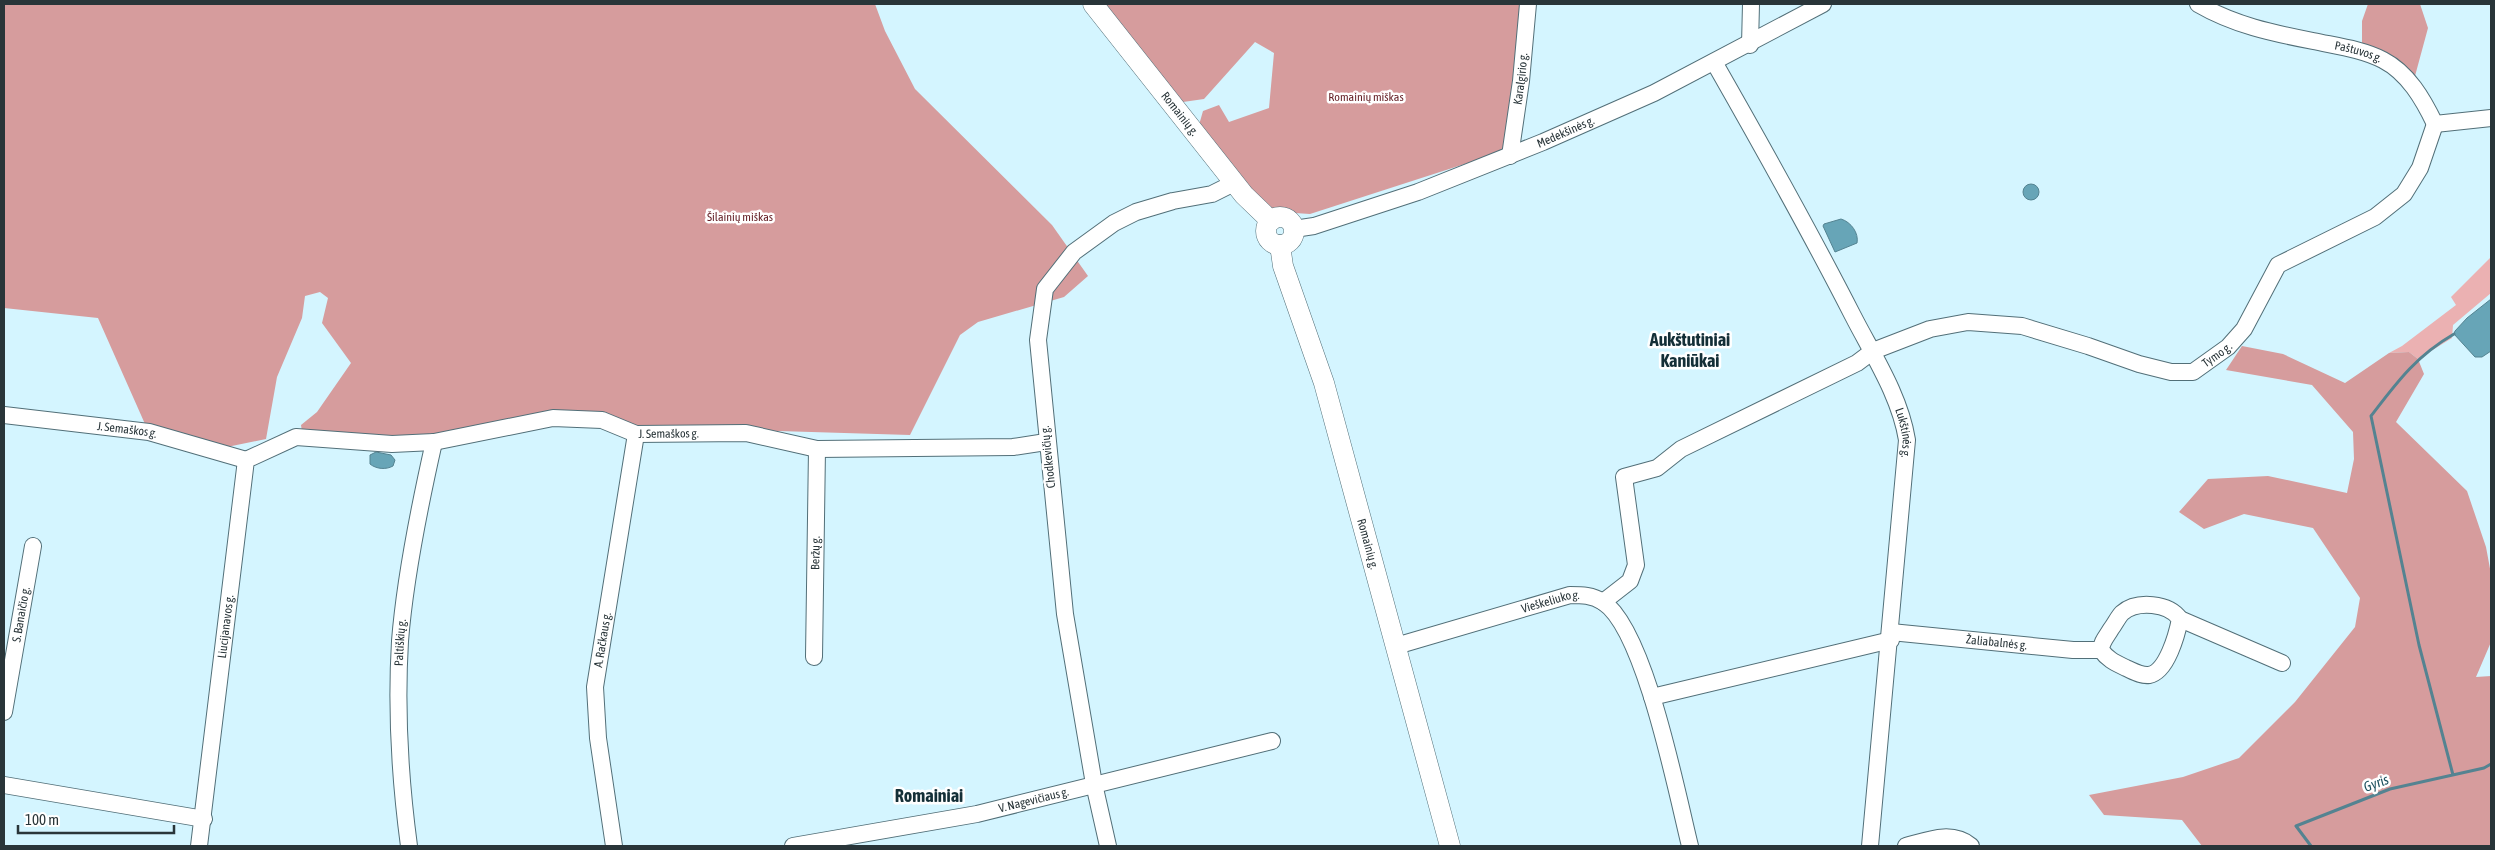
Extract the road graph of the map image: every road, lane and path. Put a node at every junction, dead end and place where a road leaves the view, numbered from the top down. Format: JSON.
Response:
{"nodes":[{"id":1,"x":1093,"y":4,"type":"edge"},
{"id":2,"x":1528,"y":4,"type":"edge"},
{"id":3,"x":1751,"y":4,"type":"edge"},
{"id":4,"x":1824,"y":4,"type":"edge"},
{"id":5,"x":2198,"y":4,"type":"edge"},
{"id":6,"x":1750,"y":45,"type":"junction"},
{"id":7,"x":1714,"y":62,"type":"junction"},
{"id":8,"x":2491,"y":118,"type":"edge"},
{"id":9,"x":2435,"y":124,"type":"junction"},
{"id":10,"x":1510,"y":156,"type":"junction"},
{"id":11,"x":1234,"y":183,"type":"junction"},
{"id":12,"x":1271,"y":221,"type":"junction"},
{"id":13,"x":1294,"y":229,"type":"junction"},
{"id":14,"x":1280,"y":245,"type":"junction"},
{"id":15,"x":1873,"y":351,"type":"junction"},
{"id":16,"x":4,"y":415,"type":"edge"},
{"id":17,"x":636,"y":434,"type":"junction"},
{"id":18,"x":434,"y":442,"type":"junction"},
{"id":19,"x":1046,"y":442,"type":"junction"},
{"id":20,"x":817,"y":449,"type":"junction"},
{"id":21,"x":246,"y":460,"type":"junction"},
{"id":22,"x":33,"y":546,"type":"dead end"},
{"id":23,"x":1603,"y":602,"type":"junction"},
{"id":24,"x":2180,"y":619,"type":"junction"},
{"id":25,"x":1891,"y":636,"type":"junction"},
{"id":26,"x":1396,"y":646,"type":"junction"},
{"id":27,"x":2101,"y":650,"type":"junction"},
{"id":28,"x":814,"y":657,"type":"dead end"},
{"id":29,"x":2282,"y":664,"type":"dead end"},
{"id":30,"x":1652,"y":697,"type":"junction"},
{"id":31,"x":4,"y":712,"type":"edge"},
{"id":32,"x":1272,"y":741,"type":"dead end"},
{"id":33,"x":4,"y":784,"type":"edge"},
{"id":34,"x":1094,"y":784,"type":"junction"},
{"id":35,"x":204,"y":819,"type":"junction"},
{"id":36,"x":199,"y":846,"type":"edge"},
{"id":37,"x":408,"y":846,"type":"edge"},
{"id":38,"x":614,"y":846,"type":"edge"},
{"id":39,"x":793,"y":846,"type":"edge"},
{"id":40,"x":1108,"y":846,"type":"edge"},
{"id":41,"x":1450,"y":846,"type":"edge"},
{"id":42,"x":1690,"y":846,"type":"edge"},
{"id":43,"x":1870,"y":846,"type":"edge"},
{"id":44,"x":1906,"y":846,"type":"edge"},
{"id":45,"x":1971,"y":846,"type":"edge"}],
"edges":[{"from":1,"to":11,"type":"main road","name":"Romainių g."},
{"from":2,"to":10,"type":"street","name":"Karalgirio g."},
{"from":3,"to":6,"type":"street"},
{"from":4,"to":6,"type":"street","name":"Medekšinės g."},
{"from":5,"to":9,"type":"street","name":"Paštuvos g."},
{"from":6,"to":7,"type":"street","name":"Medekšinės g."},
{"from":7,"to":10,"type":"street","name":"Medekšinės g."},
{"from":7,"to":15,"type":"street","name":"Lukštinės g."},
{"from":8,"to":9,"type":"street"},
{"from":9,"to":15,"type":"street","name":"Tymo g."},
{"from":10,"to":13,"type":"street","name":"Medekšinės g."},
{"from":11,"to":12,"type":"main road","name":"Romainių g."},
{"from":11,"to":19,"type":"street","name":"Chodkevičių g."},
{"from":12,"to":13,"type":"main road"},
{"from":12,"to":14,"type":"main road"},
{"from":13,"to":14,"type":"main road"},
{"from":14,"to":26,"type":"main road","name":"Romainių g."},
{"from":15,"to":23,"type":"street","name":"Tymo g."},
{"from":15,"to":25,"type":"street","name":"Lukštinės g."},
{"from":16,"to":21,"type":"street","name":"J. Semaškos g."},
{"from":17,"to":18,"type":"street","name":"J. Semaškos g."},
{"from":17,"to":20,"type":"street","name":"J. Semaškos g."},
{"from":17,"to":38,"type":"street","name":"A. Račkaus g."},
{"from":18,"to":21,"type":"street","name":"J. Semaškos g."},
{"from":18,"to":37,"type":"street","name":"Paltiškių g."},
{"from":19,"to":20,"type":"street","name":"J. Semaškos g."},
{"from":19,"to":34,"type":"street","name":"Chodkevičių g."},
{"from":20,"to":28,"type":"street","name":"Beržų g."},
{"from":21,"to":35,"type":"street","name":"Liucijanavos g."},
{"from":22,"to":31,"type":"street","name":"S. Banaičio g."},
{"from":23,"to":26,"type":"street","name":"Vieškeliuko g."},
{"from":23,"to":30,"type":"street"},
{"from":24,"to":27,"type":"street"},
{"from":24,"to":27,"type":"street"},
{"from":24,"to":29,"type":"street"},
{"from":25,"to":27,"type":"street","name":"Žaliabalnės g."},
{"from":25,"to":30,"type":"street"},
{"from":25,"to":43,"type":"street","name":"Lukštinės g."},
{"from":26,"to":41,"type":"main road","name":"Romainių g."},
{"from":30,"to":42,"type":"street"},
{"from":32,"to":34,"type":"street","name":"V. Nagevičiaus g."},
{"from":33,"to":35,"type":"street"},
{"from":34,"to":39,"type":"street","name":"V. Nagevičiaus g."},
{"from":34,"to":40,"type":"street","name":"Chodkevičių g."},
{"from":35,"to":36,"type":"street","name":"Liucijanavos g."},
{"from":44,"to":45,"type":"street"}]}
